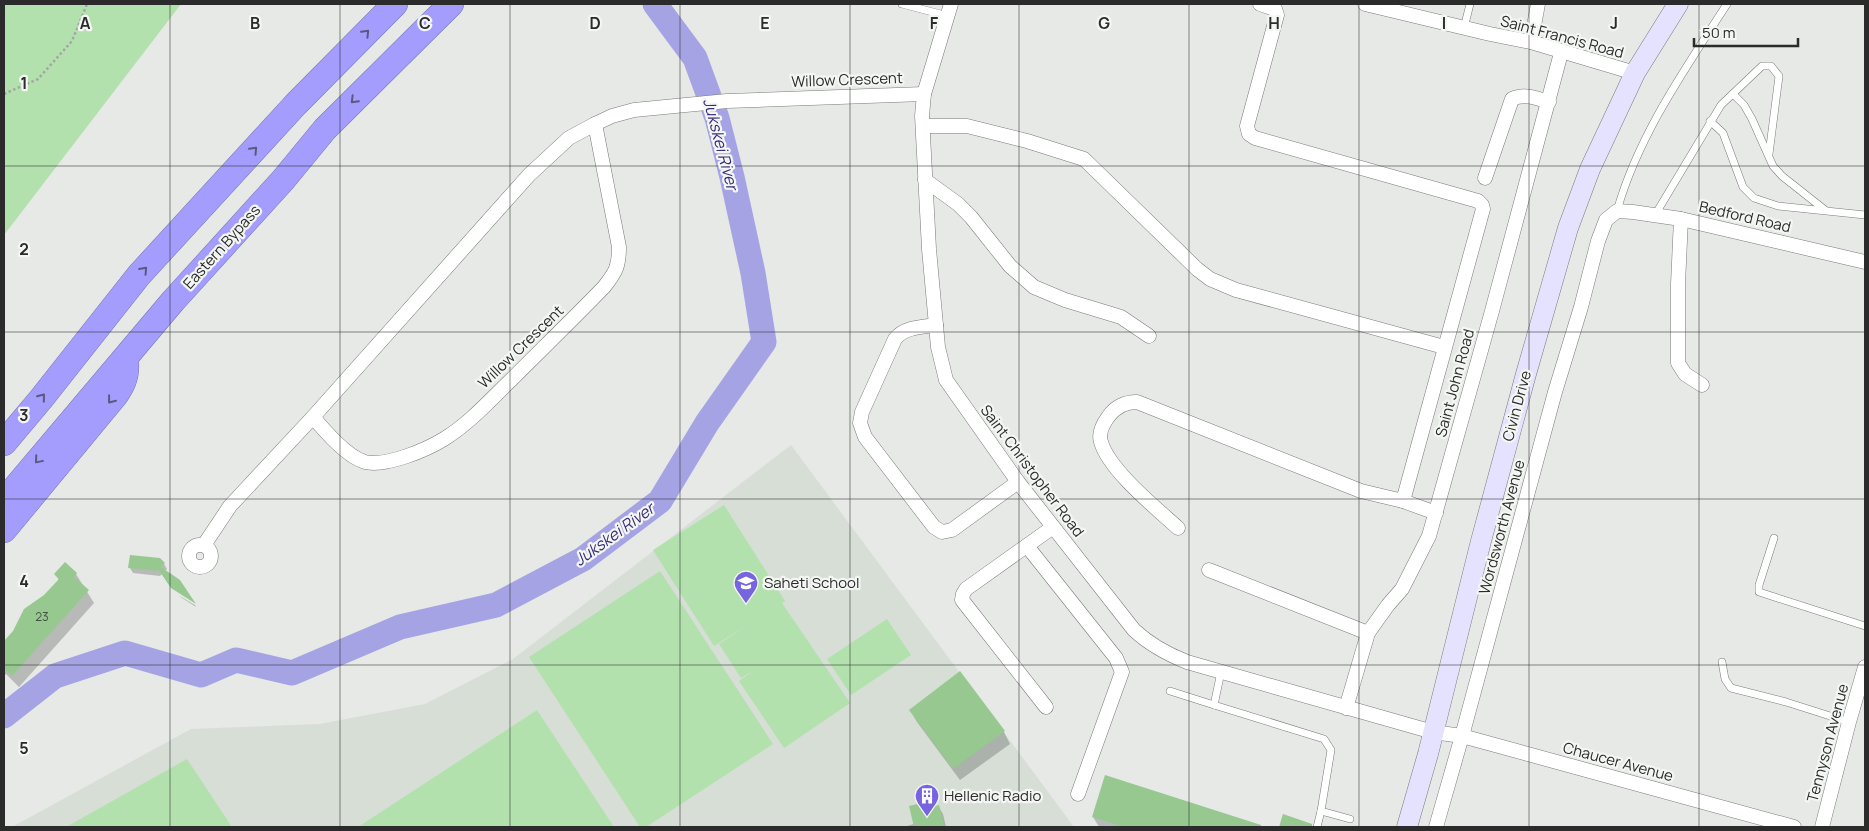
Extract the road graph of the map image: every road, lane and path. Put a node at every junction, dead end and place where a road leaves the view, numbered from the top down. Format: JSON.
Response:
{"nodes":[{"id":1,"x":87,"y":4,"type":"edge"},
{"id":2,"x":394,"y":4,"type":"edge"},
{"id":3,"x":451,"y":4,"type":"edge"},
{"id":4,"x":902,"y":4,"type":"edge"},
{"id":5,"x":1260,"y":4,"type":"edge"},
{"id":6,"x":1365,"y":4,"type":"edge"},
{"id":7,"x":1470,"y":4,"type":"edge"},
{"id":8,"x":1678,"y":4,"type":"edge"},
{"id":9,"x":1727,"y":4,"type":"edge"},
{"id":10,"x":912,"y":5,"type":"edge"},
{"id":11,"x":1537,"y":6,"type":"edge"},
{"id":12,"x":949,"y":10,"type":"edge"},
{"id":13,"x":1464,"y":28,"type":"junction"},
{"id":14,"x":1530,"y":42,"type":"junction"},
{"id":15,"x":1561,"y":53,"type":"junction"},
{"id":16,"x":1635,"y":73,"type":"junction"},
{"id":17,"x":4,"y":94,"type":"edge"},
{"id":18,"x":924,"y":94,"type":"junction"},
{"id":19,"x":1733,"y":94,"type":"junction"},
{"id":20,"x":1549,"y":102,"type":"junction"},
{"id":21,"x":1710,"y":122,"type":"junction"},
{"id":22,"x":594,"y":124,"type":"junction"},
{"id":23,"x":922,"y":126,"type":"junction"},
{"id":24,"x":1768,"y":154,"type":"junction"},
{"id":25,"x":1485,"y":178,"type":"dead end"},
{"id":26,"x":925,"y":180,"type":"junction"},
{"id":27,"x":1826,"y":210,"type":"junction"},
{"id":28,"x":1617,"y":212,"type":"junction"},
{"id":29,"x":1655,"y":215,"type":"junction"},
{"id":30,"x":1865,"y":215,"type":"edge"},
{"id":31,"x":1681,"y":219,"type":"junction"},
{"id":32,"x":1865,"y":262,"type":"edge"},
{"id":33,"x":936,"y":325,"type":"junction"},
{"id":34,"x":1149,"y":336,"type":"dead end"},
{"id":35,"x":1444,"y":347,"type":"junction"},
{"id":36,"x":125,"y":356,"type":"junction"},
{"id":37,"x":1702,"y":385,"type":"dead end"},
{"id":38,"x":313,"y":417,"type":"junction"},
{"id":39,"x":6,"y":438,"type":"edge"},
{"id":40,"x":1018,"y":482,"type":"junction"},
{"id":41,"x":4,"y":501,"type":"edge"},
{"id":42,"x":1403,"y":502,"type":"junction"},
{"id":43,"x":1436,"y":513,"type":"junction"},
{"id":44,"x":1053,"y":527,"type":"junction"},
{"id":45,"x":1178,"y":528,"type":"dead end"},
{"id":46,"x":4,"y":530,"type":"edge"},
{"id":47,"x":1774,"y":538,"type":"dead end"},
{"id":48,"x":204,"y":545,"type":"dead end"},
{"id":49,"x":1027,"y":546,"type":"junction"},
{"id":50,"x":1209,"y":570,"type":"dead end"},
{"id":51,"x":1865,"y":626,"type":"edge"},
{"id":52,"x":1368,"y":633,"type":"junction"},
{"id":53,"x":1722,"y":662,"type":"dead end"},
{"id":54,"x":1865,"y":667,"type":"edge"},
{"id":55,"x":1221,"y":672,"type":"junction"},
{"id":56,"x":1170,"y":691,"type":"dead end"},
{"id":57,"x":1214,"y":705,"type":"junction"},
{"id":58,"x":1046,"y":707,"type":"dead end"},
{"id":59,"x":1346,"y":708,"type":"junction"},
{"id":60,"x":1849,"y":722,"type":"junction"},
{"id":61,"x":1433,"y":732,"type":"junction"},
{"id":62,"x":1462,"y":736,"type":"junction"},
{"id":63,"x":1078,"y":794,"type":"dead end"},
{"id":64,"x":1321,"y":811,"type":"junction"},
{"id":65,"x":1350,"y":819,"type":"dead end"},
{"id":66,"x":1317,"y":827,"type":"edge"},
{"id":67,"x":1407,"y":827,"type":"edge"},
{"id":68,"x":1436,"y":827,"type":"edge"},
{"id":69,"x":1794,"y":827,"type":"edge"},
{"id":70,"x":1822,"y":827,"type":"edge"}],
"edges":[{"from":1,"to":17,"type":"path"},
{"from":39,"to":2,"type":"highway","one_way":true},
{"from":3,"to":36,"type":"highway","name":"Eastern Bypass","one_way":true},
{"from":4,"to":10,"type":"lane"},
{"from":5,"to":35,"type":"street"},
{"from":6,"to":13,"type":"street","name":"Saint Francis Road"},
{"from":7,"to":13,"type":"lane"},
{"from":8,"to":16,"type":"main road","name":"Civin Drive"},
{"from":9,"to":28,"type":"lane"},
{"from":10,"to":12,"type":"lane"},
{"from":11,"to":14,"type":"street"},
{"from":12,"to":18,"type":"street","name":"Saint Christopher Road"},
{"from":13,"to":14,"type":"street","name":"Saint Francis Road"},
{"from":14,"to":15,"type":"street","name":"Saint Francis Road"},
{"from":15,"to":16,"type":"street","name":"Saint Francis Road"},
{"from":15,"to":20,"type":"street","name":"Saint John Road"},
{"from":16,"to":61,"type":"main road","name":"Civin Drive"},
{"from":18,"to":22,"type":"street","name":"Willow Crescent"},
{"from":18,"to":23,"type":"street","name":"Saint Christopher Road"},
{"from":19,"to":21,"type":"lane"},
{"from":19,"to":24,"type":"lane"},
{"from":19,"to":24,"type":"lane"},
{"from":20,"to":25,"type":"street"},
{"from":20,"to":43,"type":"street","name":"Saint John Road"},
{"from":21,"to":27,"type":"lane"},
{"from":21,"to":29,"type":"lane"},
{"from":22,"to":38,"type":"street","name":"Willow Crescent"},
{"from":22,"to":38,"type":"street","name":"Willow Crescent"},
{"from":23,"to":26,"type":"street","name":"Saint Christopher Road"},
{"from":23,"to":35,"type":"street"},
{"from":24,"to":27,"type":"lane"},
{"from":26,"to":33,"type":"street","name":"Saint Christopher Road"},
{"from":26,"to":34,"type":"street"},
{"from":27,"to":30,"type":"lane"},
{"from":28,"to":29,"type":"street","name":"Bedford Road"},
{"from":28,"to":62,"type":"street","name":"Wordsworth Avenue"},
{"from":29,"to":31,"type":"street","name":"Bedford Road"},
{"from":31,"to":32,"type":"street","name":"Bedford Road"},
{"from":31,"to":37,"type":"street"},
{"from":33,"to":40,"type":"street","name":"Saint Christopher Road"},
{"from":33,"to":40,"type":"street"},
{"from":35,"to":42,"type":"street"},
{"from":36,"to":41,"type":"highway","name":"Eastern Bypass","one_way":true},
{"from":36,"to":46,"type":"highway","one_way":true},
{"from":38,"to":48,"type":"street","name":"Willow Crescent"},
{"from":40,"to":44,"type":"street","name":"Saint Christopher Road"},
{"from":42,"to":43,"type":"street"},
{"from":42,"to":45,"type":"street"},
{"from":43,"to":52,"type":"street","name":"Saint John Road"},
{"from":44,"to":49,"type":"street"},
{"from":44,"to":55,"type":"street","name":"Saint Christopher Road"},
{"from":47,"to":51,"type":"lane"},
{"from":49,"to":58,"type":"street"},
{"from":49,"to":63,"type":"street"},
{"from":50,"to":52,"type":"street"},
{"from":52,"to":59,"type":"street","name":"Saint John Road"},
{"from":53,"to":60,"type":"lane"},
{"from":54,"to":60,"type":"street","name":"Tennyson Avenue"},
{"from":55,"to":57,"type":"lane"},
{"from":55,"to":59,"type":"street","name":"Saint Christopher Road"},
{"from":56,"to":57,"type":"lane"},
{"from":57,"to":64,"type":"lane"},
{"from":59,"to":61,"type":"street","name":"Saint Christopher Road"},
{"from":60,"to":70,"type":"street","name":"Tennyson Avenue"},
{"from":61,"to":62,"type":"street","name":"Chaucer Avenue"},
{"from":61,"to":67,"type":"main road","name":"Civin Drive"},
{"from":62,"to":68,"type":"street","name":"Wordsworth Avenue"},
{"from":62,"to":69,"type":"street","name":"Chaucer Avenue"},
{"from":64,"to":65,"type":"lane"},
{"from":64,"to":66,"type":"lane"}]}
